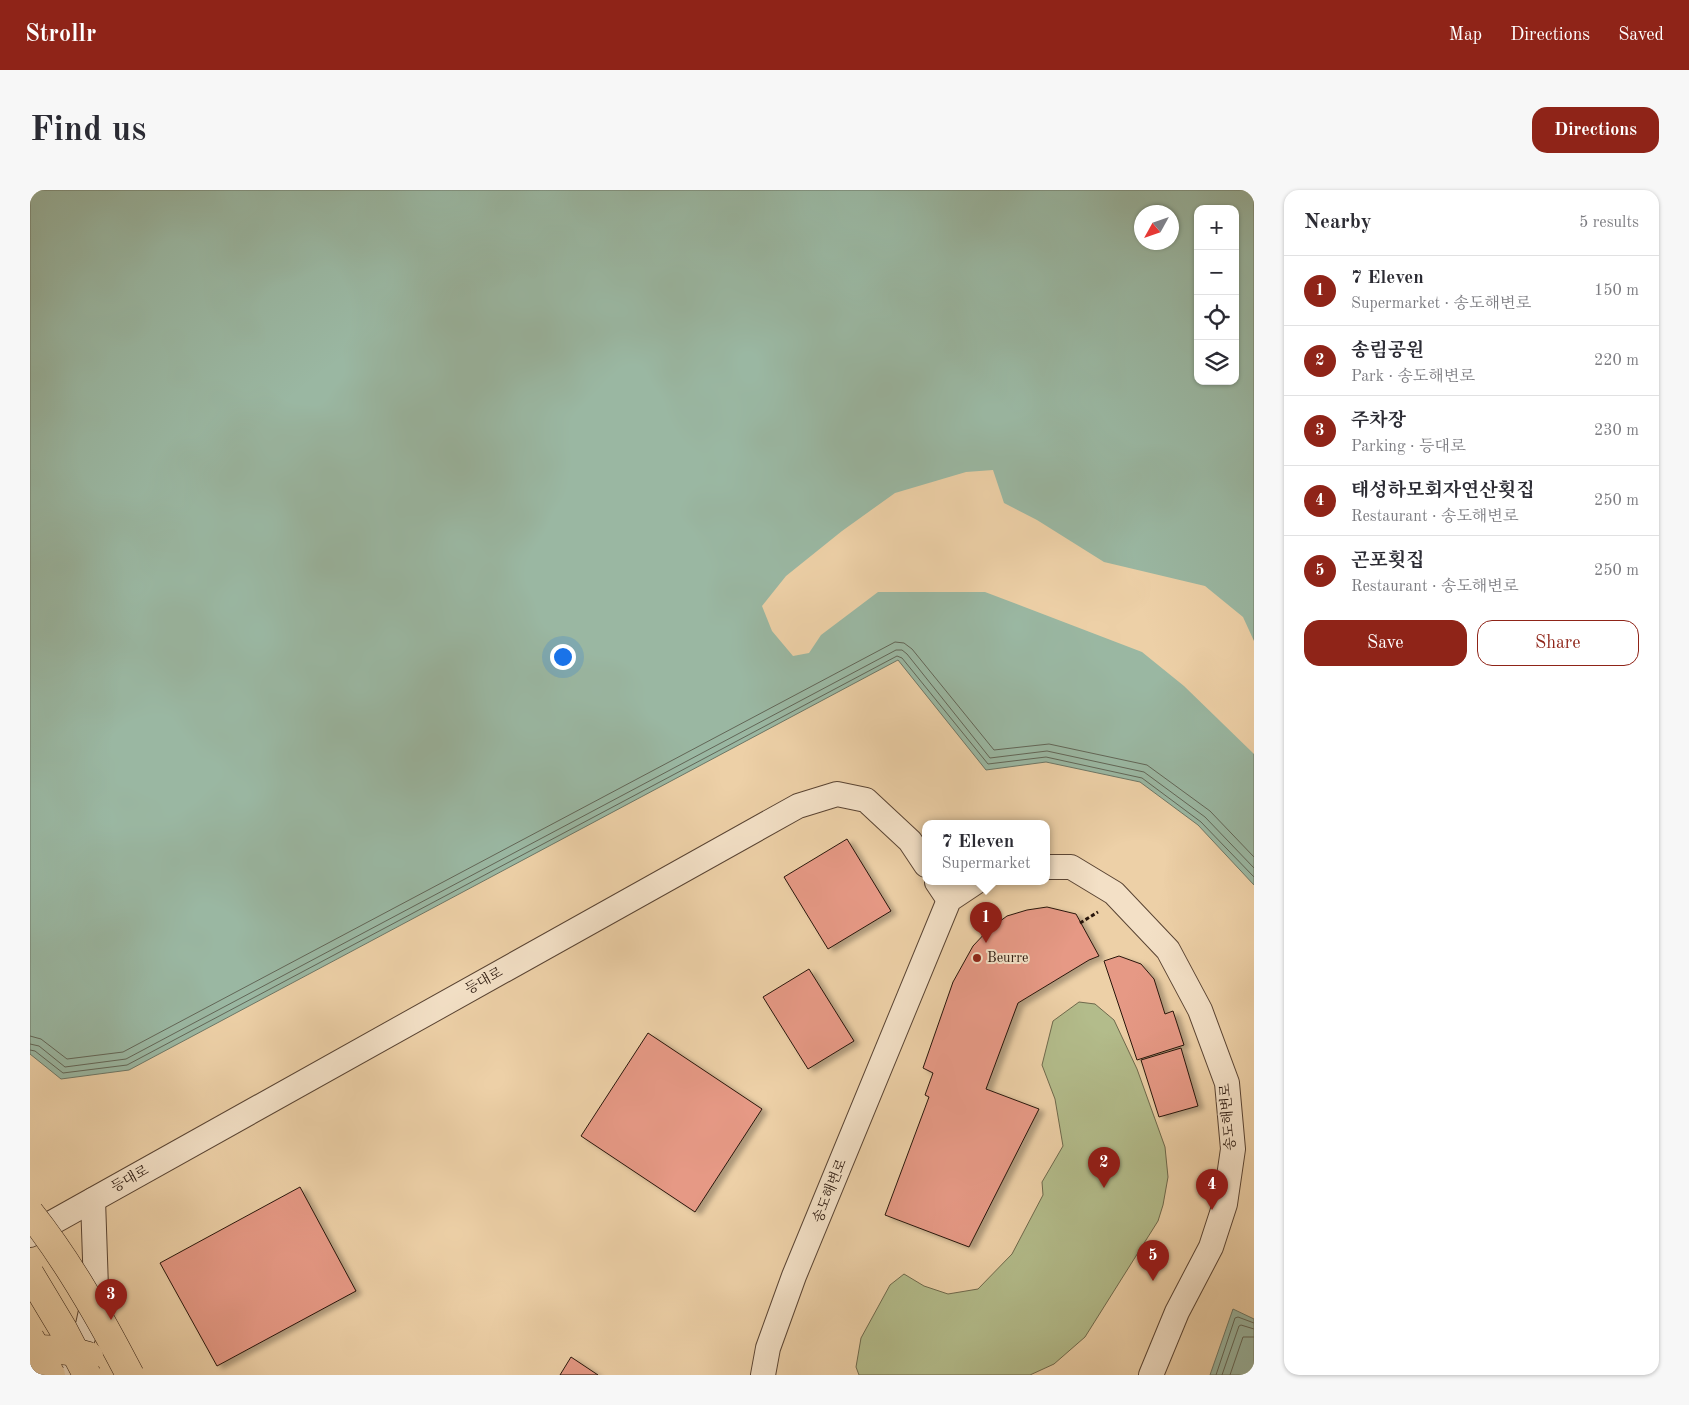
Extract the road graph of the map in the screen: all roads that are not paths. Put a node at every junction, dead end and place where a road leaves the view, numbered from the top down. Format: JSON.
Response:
{"nodes":[{"id":1,"x":922,"y":859,"type":"edge"},
{"id":2,"x":1050,"y":867,"type":"edge"},
{"id":3,"x":965,"y":885,"type":"edge"},
{"id":4,"x":943,"y":891,"type":"edge"},
{"id":5,"x":93,"y":1200,"type":"junction"},
{"id":6,"x":30,"y":1213,"type":"edge"},
{"id":7,"x":30,"y":1235,"type":"edge"},
{"id":8,"x":30,"y":1274,"type":"edge"},
{"id":9,"x":30,"y":1338,"type":"edge"},
{"id":10,"x":30,"y":1350,"type":"edge"},
{"id":11,"x":51,"y":1375,"type":"edge"},
{"id":12,"x":63,"y":1375,"type":"edge"},
{"id":13,"x":87,"y":1375,"type":"edge"},
{"id":14,"x":131,"y":1375,"type":"edge"},
{"id":15,"x":763,"y":1375,"type":"edge"},
{"id":16,"x":1151,"y":1375,"type":"edge"}],
"edges":[{"from":1,"to":5,"type":"street","name":"등대로"},
{"from":2,"to":16,"type":"street","name":"송도해변로"},
{"from":3,"to":4,"type":"street","name":"송도해변로"},
{"from":4,"to":15,"type":"street","name":"송도해변로"},
{"from":5,"to":7,"type":"street","name":"등대로"},
{"from":5,"to":12,"type":"street"},
{"from":6,"to":14,"type":"highway","bridge":true},
{"from":8,"to":13,"type":"highway","bridge":true},
{"from":9,"to":11,"type":"highway","bridge":true},
{"from":10,"to":14,"type":"highway","bridge":true}]}
